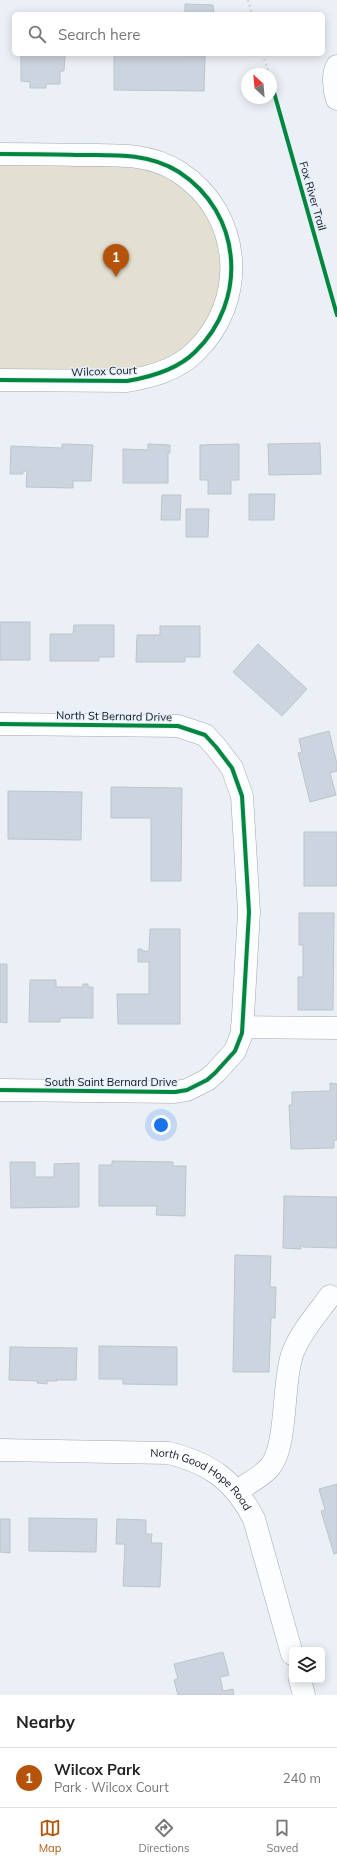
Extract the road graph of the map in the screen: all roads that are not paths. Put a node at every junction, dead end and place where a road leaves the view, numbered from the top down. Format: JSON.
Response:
{"nodes":[{"id":1,"x":337,"y":66,"type":"edge"},
{"id":2,"x":337,"y":99,"type":"edge"},
{"id":3,"x":0,"y":154,"type":"edge"},
{"id":4,"x":0,"y":380,"type":"edge"},
{"id":5,"x":0,"y":724,"type":"edge"},
{"id":6,"x":249,"y":912,"type":"joint"},
{"id":7,"x":242,"y":1027,"type":"junction"},
{"id":8,"x":337,"y":1028,"type":"edge"},
{"id":9,"x":0,"y":1090,"type":"edge"},
{"id":10,"x":330,"y":1296,"type":"dead end"},
{"id":11,"x":0,"y":1450,"type":"edge"},
{"id":12,"x":237,"y":1491,"type":"junction"},
{"id":13,"x":290,"y":1647,"type":"edge"}],
"edges":[{"from":1,"to":2,"type":"street"},
{"from":3,"to":4,"type":"street","name":"Wilcox Court"},
{"from":5,"to":6,"type":"street","name":"North St Bernard Drive"},
{"from":6,"to":7,"type":"street","name":"South Saint Bernard Drive"},
{"from":7,"to":8,"type":"street"},
{"from":7,"to":9,"type":"street","name":"South Saint Bernard Drive"},
{"from":10,"to":12,"type":"street"},
{"from":11,"to":12,"type":"street","name":"North Good Hope Road"},
{"from":12,"to":13,"type":"street","name":"North Good Hope Road"}]}
